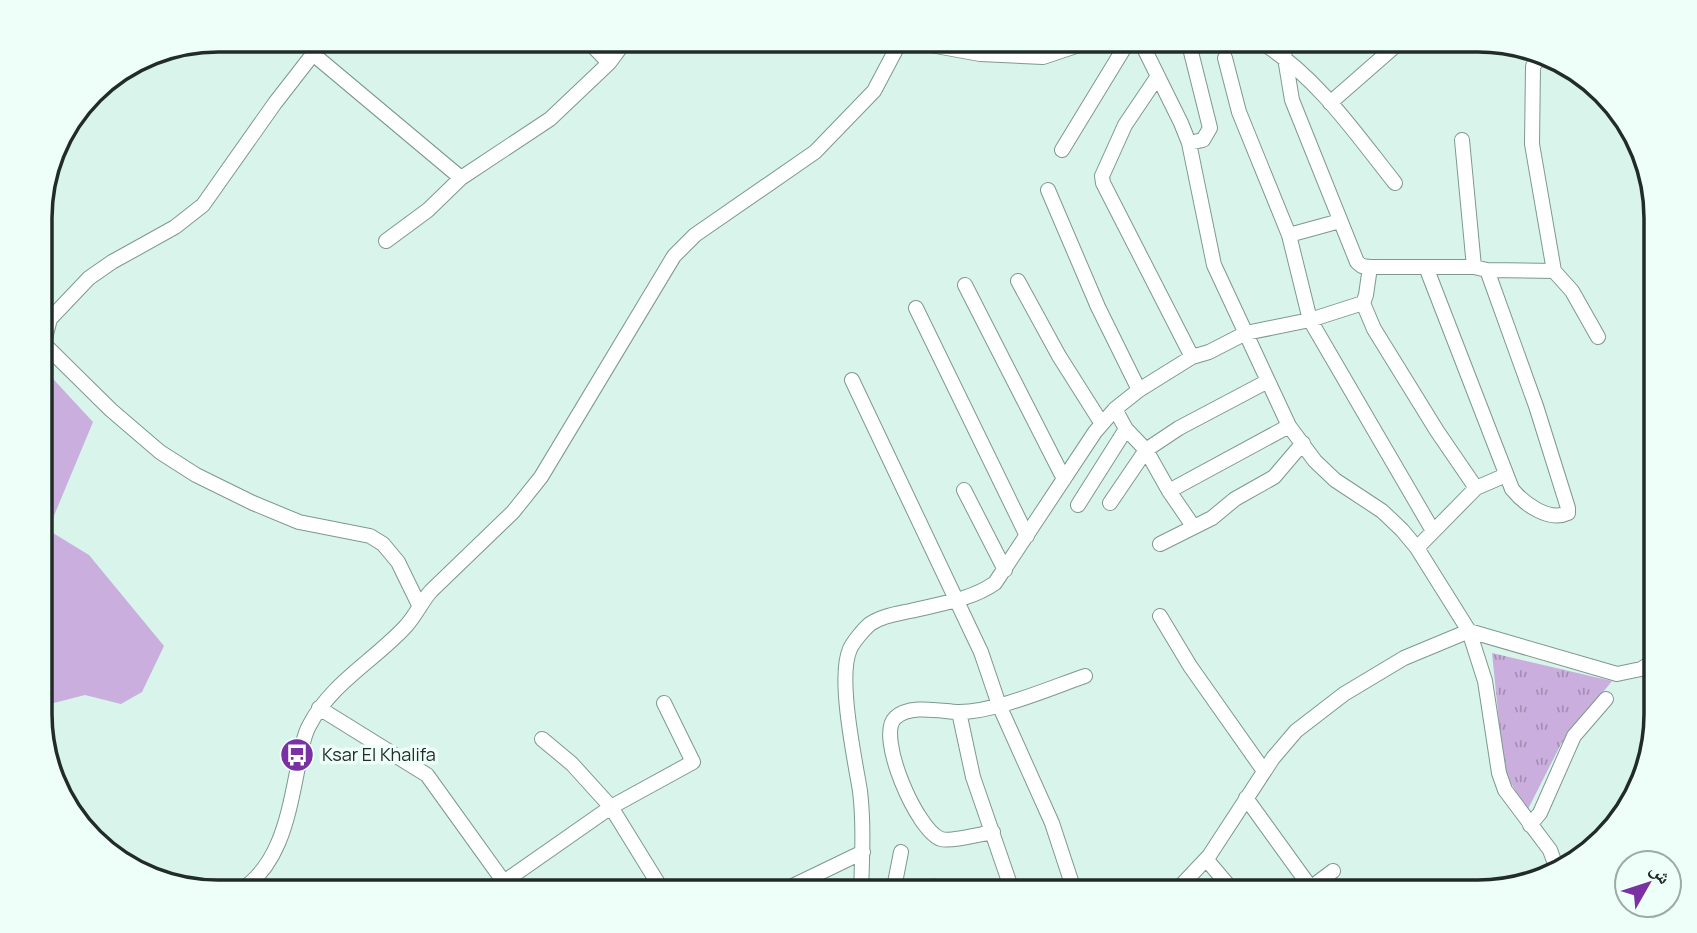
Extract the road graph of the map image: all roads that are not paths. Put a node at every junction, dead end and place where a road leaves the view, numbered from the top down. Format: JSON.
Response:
{"nodes":[{"id":1,"x":598,"y":52,"type":"edge"},
{"id":2,"x":617,"y":52,"type":"edge"},
{"id":3,"x":895,"y":52,"type":"edge"},
{"id":4,"x":969,"y":52,"type":"edge"},
{"id":5,"x":1058,"y":52,"type":"edge"},
{"id":6,"x":1122,"y":52,"type":"edge"},
{"id":7,"x":1146,"y":52,"type":"edge"},
{"id":8,"x":1191,"y":52,"type":"edge"},
{"id":9,"x":1277,"y":52,"type":"edge"},
{"id":10,"x":1284,"y":52,"type":"edge"},
{"id":11,"x":1388,"y":52,"type":"edge"},
{"id":12,"x":313,"y":54,"type":"joint"},
{"id":13,"x":1285,"y":57,"type":"junction"},
{"id":14,"x":1225,"y":58,"type":"dead end"},
{"id":15,"x":609,"y":63,"type":"junction"},
{"id":16,"x":1535,"y":63,"type":"edge"},
{"id":17,"x":1158,"y":76,"type":"junction"},
{"id":18,"x":1330,"y":103,"type":"junction"},
{"id":19,"x":1462,"y":140,"type":"dead end"},
{"id":20,"x":1189,"y":143,"type":"junction"},
{"id":21,"x":1062,"y":149,"type":"dead end"},
{"id":22,"x":461,"y":178,"type":"junction"},
{"id":23,"x":1395,"y":183,"type":"dead end"},
{"id":24,"x":1048,"y":190,"type":"dead end"},
{"id":25,"x":1340,"y":221,"type":"junction"},
{"id":26,"x":1289,"y":235,"type":"junction"},
{"id":27,"x":386,"y":241,"type":"dead end"},
{"id":28,"x":1370,"y":267,"type":"junction"},
{"id":29,"x":1426,"y":267,"type":"junction"},
{"id":30,"x":1481,"y":269,"type":"junction"},
{"id":31,"x":1554,"y":271,"type":"junction"},
{"id":32,"x":1018,"y":281,"type":"dead end"},
{"id":33,"x":965,"y":285,"type":"dead end"},
{"id":34,"x":1363,"y":303,"type":"junction"},
{"id":35,"x":916,"y":308,"type":"dead end"},
{"id":36,"x":53,"y":316,"type":"edge"},
{"id":37,"x":1310,"y":320,"type":"junction"},
{"id":38,"x":1246,"y":333,"type":"junction"},
{"id":39,"x":1598,"y":337,"type":"dead end"},
{"id":40,"x":53,"y":353,"type":"edge"},
{"id":41,"x":1192,"y":357,"type":"junction"},
{"id":42,"x":852,"y":380,"type":"dead end"},
{"id":43,"x":1268,"y":381,"type":"junction"},
{"id":44,"x":1139,"y":390,"type":"junction"},
{"id":45,"x":1115,"y":409,"type":"junction"},
{"id":46,"x":1102,"y":424,"type":"junction"},
{"id":47,"x":1289,"y":426,"type":"junction"},
{"id":48,"x":1126,"y":429,"type":"junction"},
{"id":49,"x":1303,"y":443,"type":"junction"},
{"id":50,"x":1146,"y":450,"type":"junction"},
{"id":51,"x":1506,"y":475,"type":"junction"},
{"id":52,"x":1064,"y":478,"type":"junction"},
{"id":53,"x":1476,"y":488,"type":"junction"},
{"id":54,"x":964,"y":490,"type":"dead end"},
{"id":55,"x":1169,"y":491,"type":"junction"},
{"id":56,"x":1110,"y":503,"type":"dead end"},
{"id":57,"x":1078,"y":505,"type":"dead end"},
{"id":58,"x":1193,"y":526,"type":"junction"},
{"id":59,"x":1433,"y":531,"type":"junction"},
{"id":60,"x":1027,"y":536,"type":"junction"},
{"id":61,"x":1160,"y":544,"type":"dead end"},
{"id":62,"x":1417,"y":548,"type":"junction"},
{"id":63,"x":1005,"y":570,"type":"junction"},
{"id":64,"x":958,"y":600,"type":"junction"},
{"id":65,"x":419,"y":604,"type":"junction"},
{"id":66,"x":1160,"y":617,"type":"dead end"},
{"id":67,"x":1469,"y":631,"type":"junction"},
{"id":68,"x":1644,"y":667,"type":"edge"},
{"id":69,"x":1085,"y":676,"type":"dead end"},
{"id":70,"x":1606,"y":699,"type":"dead end"},
{"id":71,"x":664,"y":703,"type":"dead end"},
{"id":72,"x":999,"y":705,"type":"junction"},
{"id":73,"x":319,"y":708,"type":"junction"},
{"id":74,"x":959,"y":712,"type":"junction"},
{"id":75,"x":542,"y":739,"type":"dead end"},
{"id":76,"x":1264,"y":771,"type":"junction"},
{"id":77,"x":1247,"y":798,"type":"junction"},
{"id":78,"x":611,"y":807,"type":"junction"},
{"id":79,"x":1530,"y":825,"type":"junction"},
{"id":80,"x":993,"y":832,"type":"junction"},
{"id":81,"x":863,"y":852,"type":"junction"},
{"id":82,"x":901,"y":852,"type":"dead end"},
{"id":83,"x":1206,"y":859,"type":"junction"},
{"id":84,"x":1554,"y":862,"type":"edge"},
{"id":85,"x":1333,"y":871,"type":"dead end"},
{"id":86,"x":253,"y":880,"type":"edge"},
{"id":87,"x":503,"y":880,"type":"edge"},
{"id":88,"x":507,"y":880,"type":"edge"},
{"id":89,"x":656,"y":880,"type":"edge"},
{"id":90,"x":804,"y":880,"type":"edge"},
{"id":91,"x":862,"y":880,"type":"edge"},
{"id":92,"x":895,"y":880,"type":"edge"},
{"id":93,"x":1009,"y":880,"type":"edge"},
{"id":94,"x":1071,"y":880,"type":"edge"},
{"id":95,"x":1186,"y":880,"type":"edge"},
{"id":96,"x":1224,"y":880,"type":"edge"},
{"id":97,"x":1301,"y":880,"type":"edge"},
{"id":98,"x":1321,"y":880,"type":"edge"}],
"edges":[{"from":1,"to":15,"type":"street"},
{"from":2,"to":15,"type":"street"},
{"from":3,"to":65,"type":"street"},
{"from":4,"to":5,"type":"street"},
{"from":6,"to":21,"type":"street"},
{"from":7,"to":17,"type":"street"},
{"from":8,"to":20,"type":"street"},
{"from":9,"to":13,"type":"street"},
{"from":10,"to":13,"type":"street"},
{"from":11,"to":18,"type":"street"},
{"from":12,"to":22,"type":"street"},
{"from":12,"to":36,"type":"street"},
{"from":13,"to":18,"type":"street"},
{"from":13,"to":25,"type":"street"},
{"from":14,"to":26,"type":"street"},
{"from":15,"to":22,"type":"street"},
{"from":16,"to":31,"type":"street"},
{"from":17,"to":20,"type":"street"},
{"from":17,"to":41,"type":"street"},
{"from":18,"to":23,"type":"street"},
{"from":19,"to":30,"type":"street"},
{"from":20,"to":38,"type":"street"},
{"from":22,"to":27,"type":"street"},
{"from":24,"to":44,"type":"street"},
{"from":25,"to":26,"type":"street"},
{"from":25,"to":28,"type":"street"},
{"from":26,"to":37,"type":"street"},
{"from":28,"to":29,"type":"street"},
{"from":28,"to":34,"type":"street"},
{"from":29,"to":30,"type":"street"},
{"from":29,"to":51,"type":"street"},
{"from":30,"to":31,"type":"street"},
{"from":30,"to":51,"type":"street"},
{"from":31,"to":39,"type":"street"},
{"from":32,"to":46,"type":"street"},
{"from":33,"to":52,"type":"street"},
{"from":34,"to":37,"type":"street"},
{"from":34,"to":53,"type":"street"},
{"from":35,"to":60,"type":"street"},
{"from":37,"to":38,"type":"street"},
{"from":37,"to":59,"type":"street"},
{"from":38,"to":41,"type":"street"},
{"from":38,"to":43,"type":"street"},
{"from":40,"to":65,"type":"street"},
{"from":41,"to":44,"type":"street"},
{"from":42,"to":64,"type":"street"},
{"from":43,"to":47,"type":"street"},
{"from":43,"to":50,"type":"street"},
{"from":44,"to":45,"type":"street"},
{"from":45,"to":46,"type":"street"},
{"from":45,"to":48,"type":"street"},
{"from":46,"to":52,"type":"street"},
{"from":47,"to":49,"type":"street"},
{"from":47,"to":55,"type":"street"},
{"from":48,"to":50,"type":"street"},
{"from":48,"to":57,"type":"street"},
{"from":49,"to":58,"type":"street"},
{"from":49,"to":62,"type":"street"},
{"from":50,"to":55,"type":"street"},
{"from":50,"to":56,"type":"street"},
{"from":51,"to":53,"type":"street"},
{"from":52,"to":60,"type":"street"},
{"from":53,"to":59,"type":"street"},
{"from":54,"to":63,"type":"street"},
{"from":55,"to":58,"type":"street"},
{"from":58,"to":61,"type":"street"},
{"from":59,"to":62,"type":"street"},
{"from":60,"to":63,"type":"street"},
{"from":62,"to":67,"type":"street"},
{"from":63,"to":64,"type":"street"},
{"from":64,"to":72,"type":"street"},
{"from":64,"to":81,"type":"street"},
{"from":65,"to":73,"type":"street"},
{"from":66,"to":76,"type":"street"},
{"from":67,"to":68,"type":"street"},
{"from":67,"to":76,"type":"street"},
{"from":67,"to":79,"type":"street"},
{"from":69,"to":72,"type":"street"},
{"from":70,"to":79,"type":"street"},
{"from":71,"to":78,"type":"street"},
{"from":72,"to":74,"type":"street"},
{"from":72,"to":94,"type":"street"},
{"from":73,"to":86,"type":"street"},
{"from":73,"to":87,"type":"street"},
{"from":74,"to":80,"type":"street"},
{"from":74,"to":80,"type":"street"},
{"from":75,"to":78,"type":"street"},
{"from":76,"to":77,"type":"street"},
{"from":77,"to":83,"type":"street"},
{"from":77,"to":97,"type":"street"},
{"from":78,"to":88,"type":"street"},
{"from":78,"to":89,"type":"street"},
{"from":79,"to":84,"type":"street"},
{"from":80,"to":93,"type":"street"},
{"from":81,"to":90,"type":"street"},
{"from":81,"to":91,"type":"street"},
{"from":82,"to":92,"type":"street"},
{"from":83,"to":95,"type":"street"},
{"from":83,"to":96,"type":"street"},
{"from":85,"to":98,"type":"street"}]}
